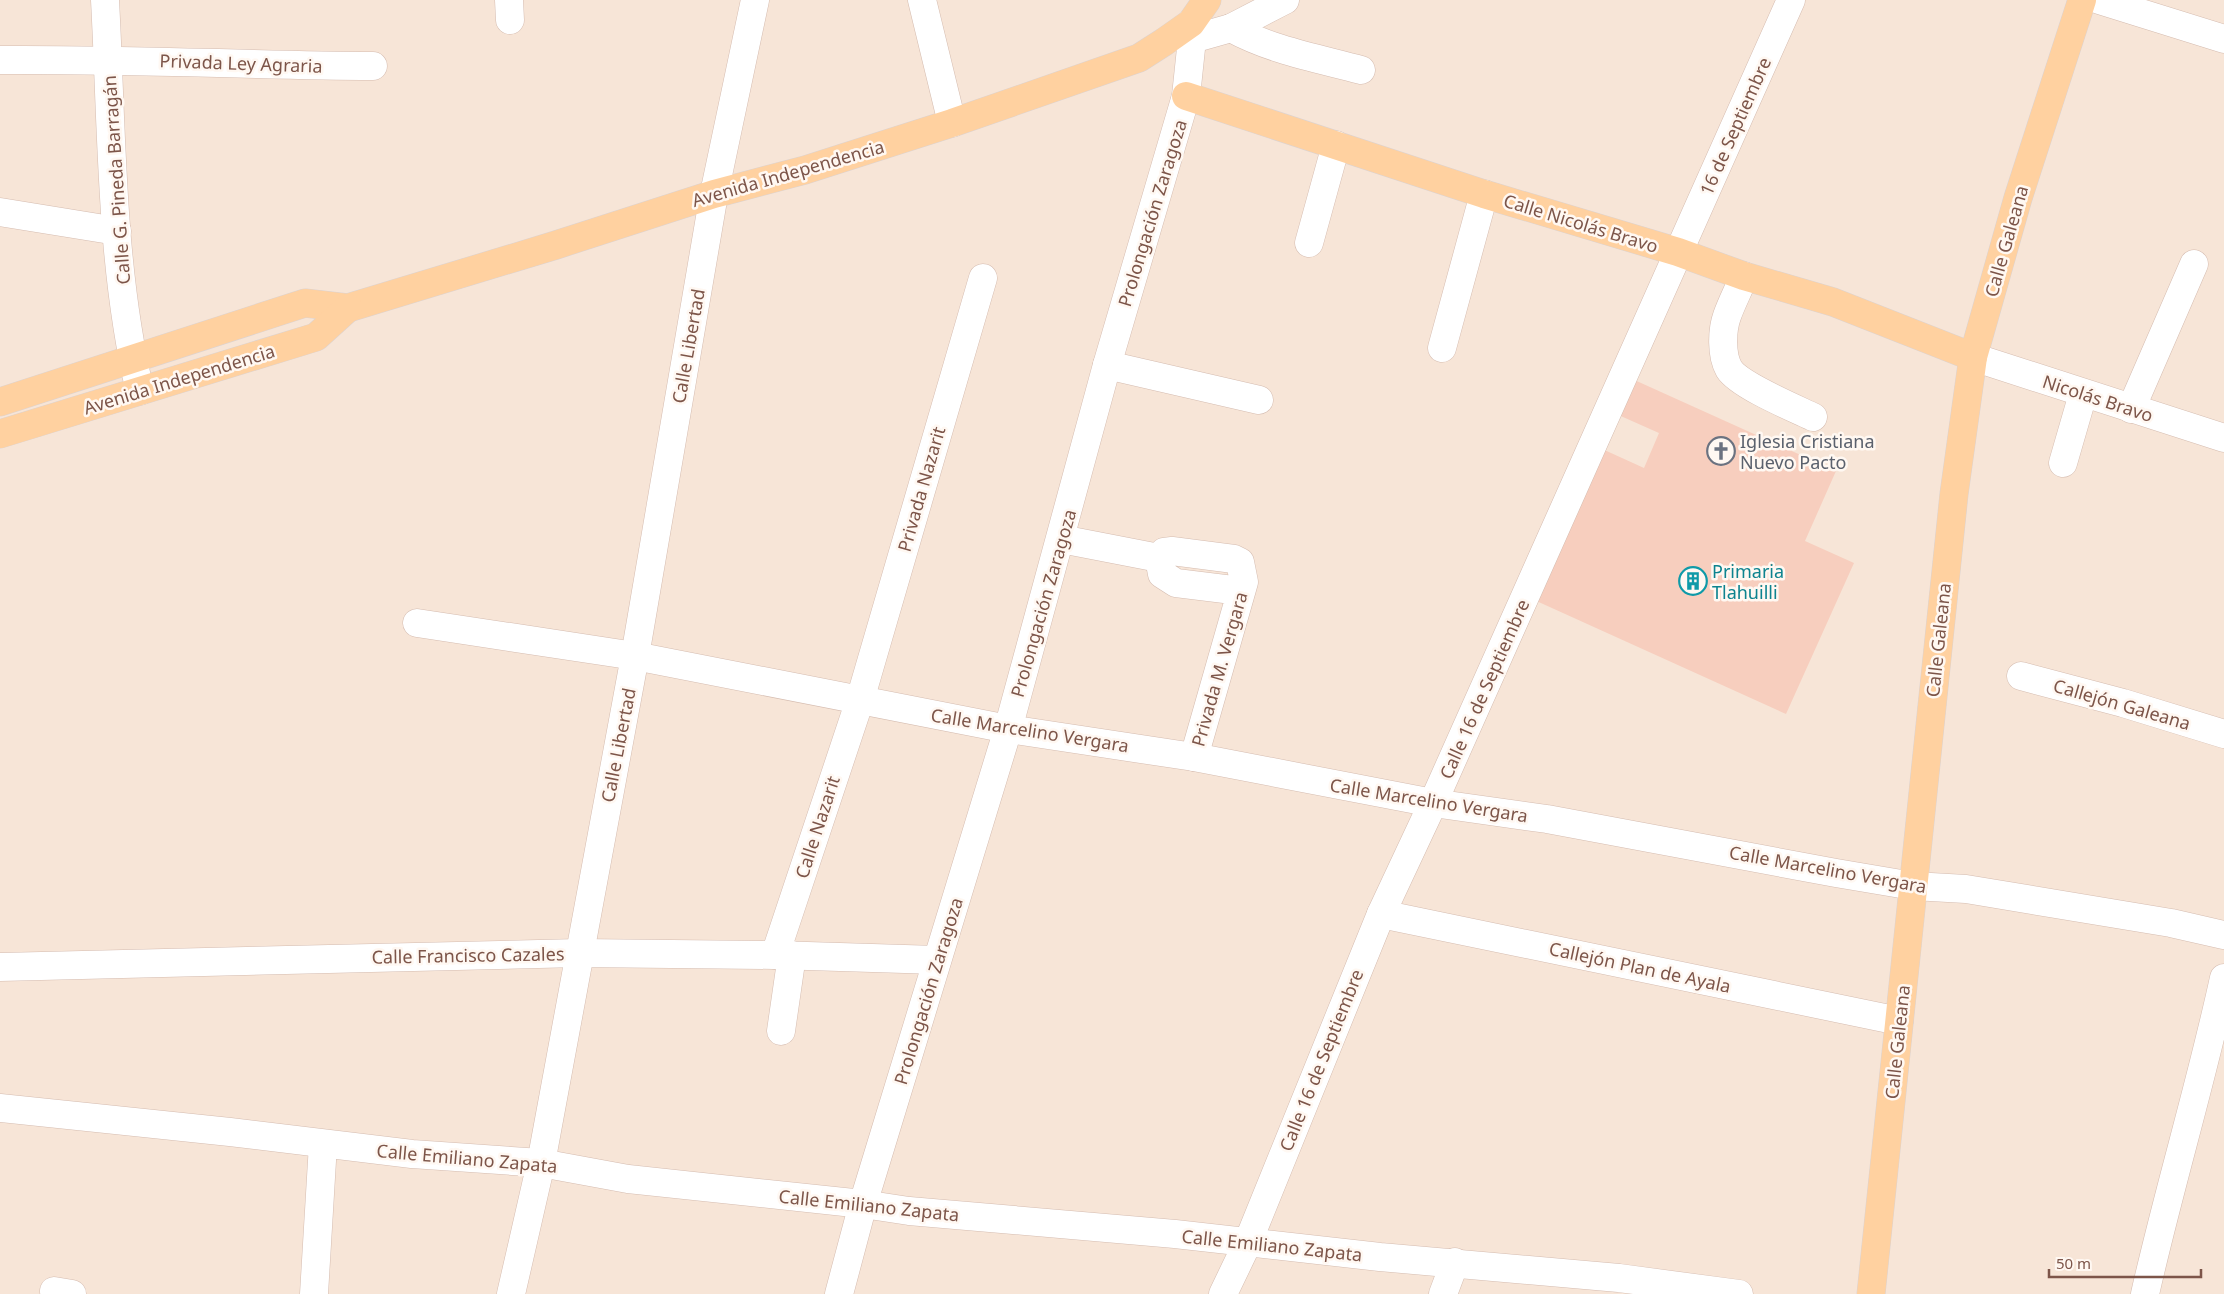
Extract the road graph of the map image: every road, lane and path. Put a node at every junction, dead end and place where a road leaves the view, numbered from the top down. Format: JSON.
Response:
{"nodes":[{"id":1,"x":106,"y":0,"type":"edge"},
{"id":2,"x":755,"y":0,"type":"edge"},
{"id":3,"x":922,"y":0,"type":"edge"},
{"id":4,"x":1207,"y":0,"type":"edge"},
{"id":5,"x":1285,"y":0,"type":"edge"},
{"id":6,"x":1791,"y":0,"type":"edge"},
{"id":7,"x":2082,"y":0,"type":"edge"},
{"id":8,"x":2099,"y":0,"type":"edge"},
{"id":9,"x":1231,"y":28,"type":"junction"},
{"id":10,"x":1191,"y":31,"type":"junction"},
{"id":11,"x":2224,"y":39,"type":"edge"},
{"id":12,"x":109,"y":59,"type":"junction"},
{"id":13,"x":0,"y":60,"type":"edge"},
{"id":14,"x":373,"y":66,"type":"dead end"},
{"id":15,"x":1361,"y":70,"type":"dead end"},
{"id":16,"x":1186,"y":96,"type":"junction"},
{"id":17,"x":952,"y":123,"type":"junction"},
{"id":18,"x":1336,"y":145,"type":"junction"},
{"id":19,"x":714,"y":194,"type":"junction"},
{"id":20,"x":1484,"y":194,"type":"junction"},
{"id":21,"x":0,"y":212,"type":"edge"},
{"id":22,"x":117,"y":231,"type":"junction"},
{"id":23,"x":1309,"y":243,"type":"dead end"},
{"id":24,"x":1678,"y":252,"type":"junction"},
{"id":25,"x":2194,"y":264,"type":"dead end"},
{"id":26,"x":1744,"y":276,"type":"junction"},
{"id":27,"x":983,"y":278,"type":"dead end"},
{"id":28,"x":348,"y":308,"type":"junction"},
{"id":29,"x":1442,"y":348,"type":"dead end"},
{"id":30,"x":1973,"y":357,"type":"junction"},
{"id":31,"x":132,"y":359,"type":"junction"},
{"id":32,"x":1107,"y":365,"type":"junction"},
{"id":33,"x":140,"y":392,"type":"junction"},
{"id":34,"x":2083,"y":394,"type":"junction"},
{"id":35,"x":1259,"y":400,"type":"dead end"},
{"id":36,"x":0,"y":402,"type":"edge"},
{"id":37,"x":2131,"y":409,"type":"junction"},
{"id":38,"x":1813,"y":417,"type":"dead end"},
{"id":39,"x":0,"y":434,"type":"edge"},
{"id":40,"x":2224,"y":438,"type":"edge"},
{"id":41,"x":2063,"y":463,"type":"dead end"},
{"id":42,"x":1061,"y":539,"type":"junction"},
{"id":43,"x":417,"y":623,"type":"dead end"},
{"id":44,"x":635,"y":656,"type":"junction"},
{"id":45,"x":2021,"y":676,"type":"dead end"},
{"id":46,"x":860,"y":700,"type":"junction"},
{"id":47,"x":1008,"y":729,"type":"junction"},
{"id":48,"x":2224,"y":734,"type":"edge"},
{"id":49,"x":1194,"y":757,"type":"junction"},
{"id":50,"x":1433,"y":803,"type":"junction"},
{"id":51,"x":1913,"y":886,"type":"junction"},
{"id":52,"x":1381,"y":914,"type":"junction"},
{"id":53,"x":2224,"y":935,"type":"edge"},
{"id":54,"x":579,"y":953,"type":"junction"},
{"id":55,"x":783,"y":955,"type":"junction"},
{"id":56,"x":937,"y":960,"type":"junction"},
{"id":57,"x":0,"y":967,"type":"edge"},
{"id":58,"x":2224,"y":978,"type":"edge"},
{"id":59,"x":1900,"y":1020,"type":"junction"},
{"id":60,"x":780,"y":1031,"type":"dead end"},
{"id":61,"x":0,"y":1108,"type":"edge"},
{"id":62,"x":323,"y":1144,"type":"junction"},
{"id":63,"x":541,"y":1163,"type":"junction"},
{"id":64,"x":864,"y":1204,"type":"junction"},
{"id":65,"x":1248,"y":1242,"type":"junction"},
{"id":66,"x":1455,"y":1262,"type":"junction"},
{"id":67,"x":314,"y":1294,"type":"edge"},
{"id":68,"x":511,"y":1294,"type":"edge"},
{"id":69,"x":839,"y":1294,"type":"edge"},
{"id":70,"x":1223,"y":1294,"type":"edge"},
{"id":71,"x":1443,"y":1294,"type":"edge"},
{"id":72,"x":1739,"y":1294,"type":"edge"},
{"id":73,"x":1872,"y":1294,"type":"edge"},
{"id":74,"x":2146,"y":1294,"type":"edge"}],
"edges":[{"from":1,"to":12,"type":"street","name":"Calle G. Pineda Barragán"},
{"from":2,"to":19,"type":"street","name":"Calle Libertad"},
{"from":3,"to":17,"type":"street"},
{"from":4,"to":10,"type":"main road","name":"Avenida Independencia"},
{"from":5,"to":9,"type":"street","name":"Avenida Independencia"},
{"from":6,"to":24,"type":"street","name":"16 de Septiembre"},
{"from":7,"to":30,"type":"main road","name":"Calle Galeana"},
{"from":8,"to":11,"type":"street"},
{"from":9,"to":10,"type":"street","name":"Avenida Independencia"},
{"from":9,"to":15,"type":"street"},
{"from":10,"to":16,"type":"street","name":"Prolongación Zaragoza"},
{"from":10,"to":17,"type":"main road","name":"Avenida Independencia"},
{"from":12,"to":13,"type":"street","name":"Privada Ley Agraria"},
{"from":12,"to":14,"type":"street","name":"Privada Ley Agraria"},
{"from":12,"to":22,"type":"street","name":"Calle G. Pineda Barragán"},
{"from":16,"to":18,"type":"main road","name":"Calle Nicolás Bravo"},
{"from":16,"to":32,"type":"street","name":"Prolongación Zaragoza"},
{"from":17,"to":19,"type":"main road","name":"Avenida Independencia"},
{"from":18,"to":20,"type":"main road","name":"Calle Nicolás Bravo"},
{"from":18,"to":23,"type":"street"},
{"from":19,"to":28,"type":"main road","name":"Avenida Independencia"},
{"from":19,"to":44,"type":"street","name":"Calle Libertad"},
{"from":20,"to":24,"type":"main road","name":"Calle Nicolás Bravo"},
{"from":20,"to":29,"type":"street"},
{"from":21,"to":22,"type":"street"},
{"from":22,"to":31,"type":"street","name":"Calle G. Pineda Barragán"},
{"from":24,"to":26,"type":"main road","name":"Calle Nicolás Bravo"},
{"from":24,"to":50,"type":"street","name":"Calle 16 de Septiembre"},
{"from":25,"to":37,"type":"street"},
{"from":26,"to":30,"type":"main road","name":"Calle Nicolás Bravo"},
{"from":26,"to":38,"type":"street"},
{"from":27,"to":46,"type":"street","name":"Privada Nazarit"},
{"from":28,"to":31,"type":"main road","name":"Avenida Independencia"},
{"from":28,"to":33,"type":"main road","name":"Avenida Independencia"},
{"from":30,"to":34,"type":"street","name":"Nicolás Bravo"},
{"from":30,"to":51,"type":"main road","name":"Calle Galeana"},
{"from":31,"to":33,"type":"street","name":"Calle G. Pineda Barragán"},
{"from":31,"to":36,"type":"main road","name":"Avenida Independencia"},
{"from":32,"to":35,"type":"street"},
{"from":32,"to":42,"type":"street","name":"Prolongación Zaragoza"},
{"from":33,"to":39,"type":"main road","name":"Avenida Independencia"},
{"from":34,"to":37,"type":"street","name":"Nicolás Bravo"},
{"from":34,"to":41,"type":"street"},
{"from":37,"to":40,"type":"street","name":"Nicolás Bravo"},
{"from":42,"to":47,"type":"street","name":"Prolongación Zaragoza"},
{"from":42,"to":49,"type":"street","name":"Privada M. Vergara"},
{"from":43,"to":44,"type":"street","name":"Calle Marcelino Vergara"},
{"from":44,"to":46,"type":"street","name":"Calle Marcelino Vergara"},
{"from":44,"to":54,"type":"street","name":"Calle Libertad"},
{"from":45,"to":48,"type":"street","name":"Callejón Galeana"},
{"from":46,"to":47,"type":"street","name":"Calle Marcelino Vergara"},
{"from":46,"to":55,"type":"street","name":"Calle Nazarit"},
{"from":47,"to":49,"type":"street","name":"Calle Marcelino Vergara"},
{"from":47,"to":56,"type":"street","name":"Prolongación Zaragoza"},
{"from":49,"to":50,"type":"street","name":"Calle Marcelino Vergara"},
{"from":50,"to":51,"type":"street","name":"Calle Marcelino Vergara"},
{"from":50,"to":52,"type":"street","name":"Calle 16 de Septiembre"},
{"from":51,"to":53,"type":"street","name":"Calle Marcelino Vergara"},
{"from":51,"to":59,"type":"main road","name":"Calle Galeana"},
{"from":52,"to":59,"type":"street","name":"Callejón Plan de Ayala"},
{"from":52,"to":65,"type":"street","name":"Calle 16 de Septiembre"},
{"from":54,"to":55,"type":"street","name":"Calle Francisco Cazales"},
{"from":54,"to":57,"type":"street","name":"Calle Francisco Cazales"},
{"from":54,"to":63,"type":"street","name":"Calle Libertad"},
{"from":55,"to":56,"type":"street","name":"Calle Francisco Cazales"},
{"from":55,"to":60,"type":"street","name":"Calle Nazarit"},
{"from":56,"to":64,"type":"street","name":"Prolongación Zaragoza"},
{"from":58,"to":74,"type":"street"},
{"from":59,"to":73,"type":"main road","name":"Calle Galeana"},
{"from":61,"to":62,"type":"street","name":"Calle Emiliano Zapata"},
{"from":62,"to":63,"type":"street","name":"Calle Emiliano Zapata"},
{"from":62,"to":67,"type":"street"},
{"from":63,"to":64,"type":"street","name":"Calle Emiliano Zapata"},
{"from":63,"to":68,"type":"street","name":"Calle Libertad"},
{"from":64,"to":65,"type":"street","name":"Calle Emiliano Zapata"},
{"from":64,"to":69,"type":"street","name":"Prolongación Zaragoza"},
{"from":65,"to":66,"type":"street","name":"Calle Emiliano Zapata"},
{"from":65,"to":70,"type":"street","name":"Calle 16 de Septiembre"},
{"from":66,"to":71,"type":"street"},
{"from":66,"to":72,"type":"street","name":"Calle Emiliano Zapata"}]}
